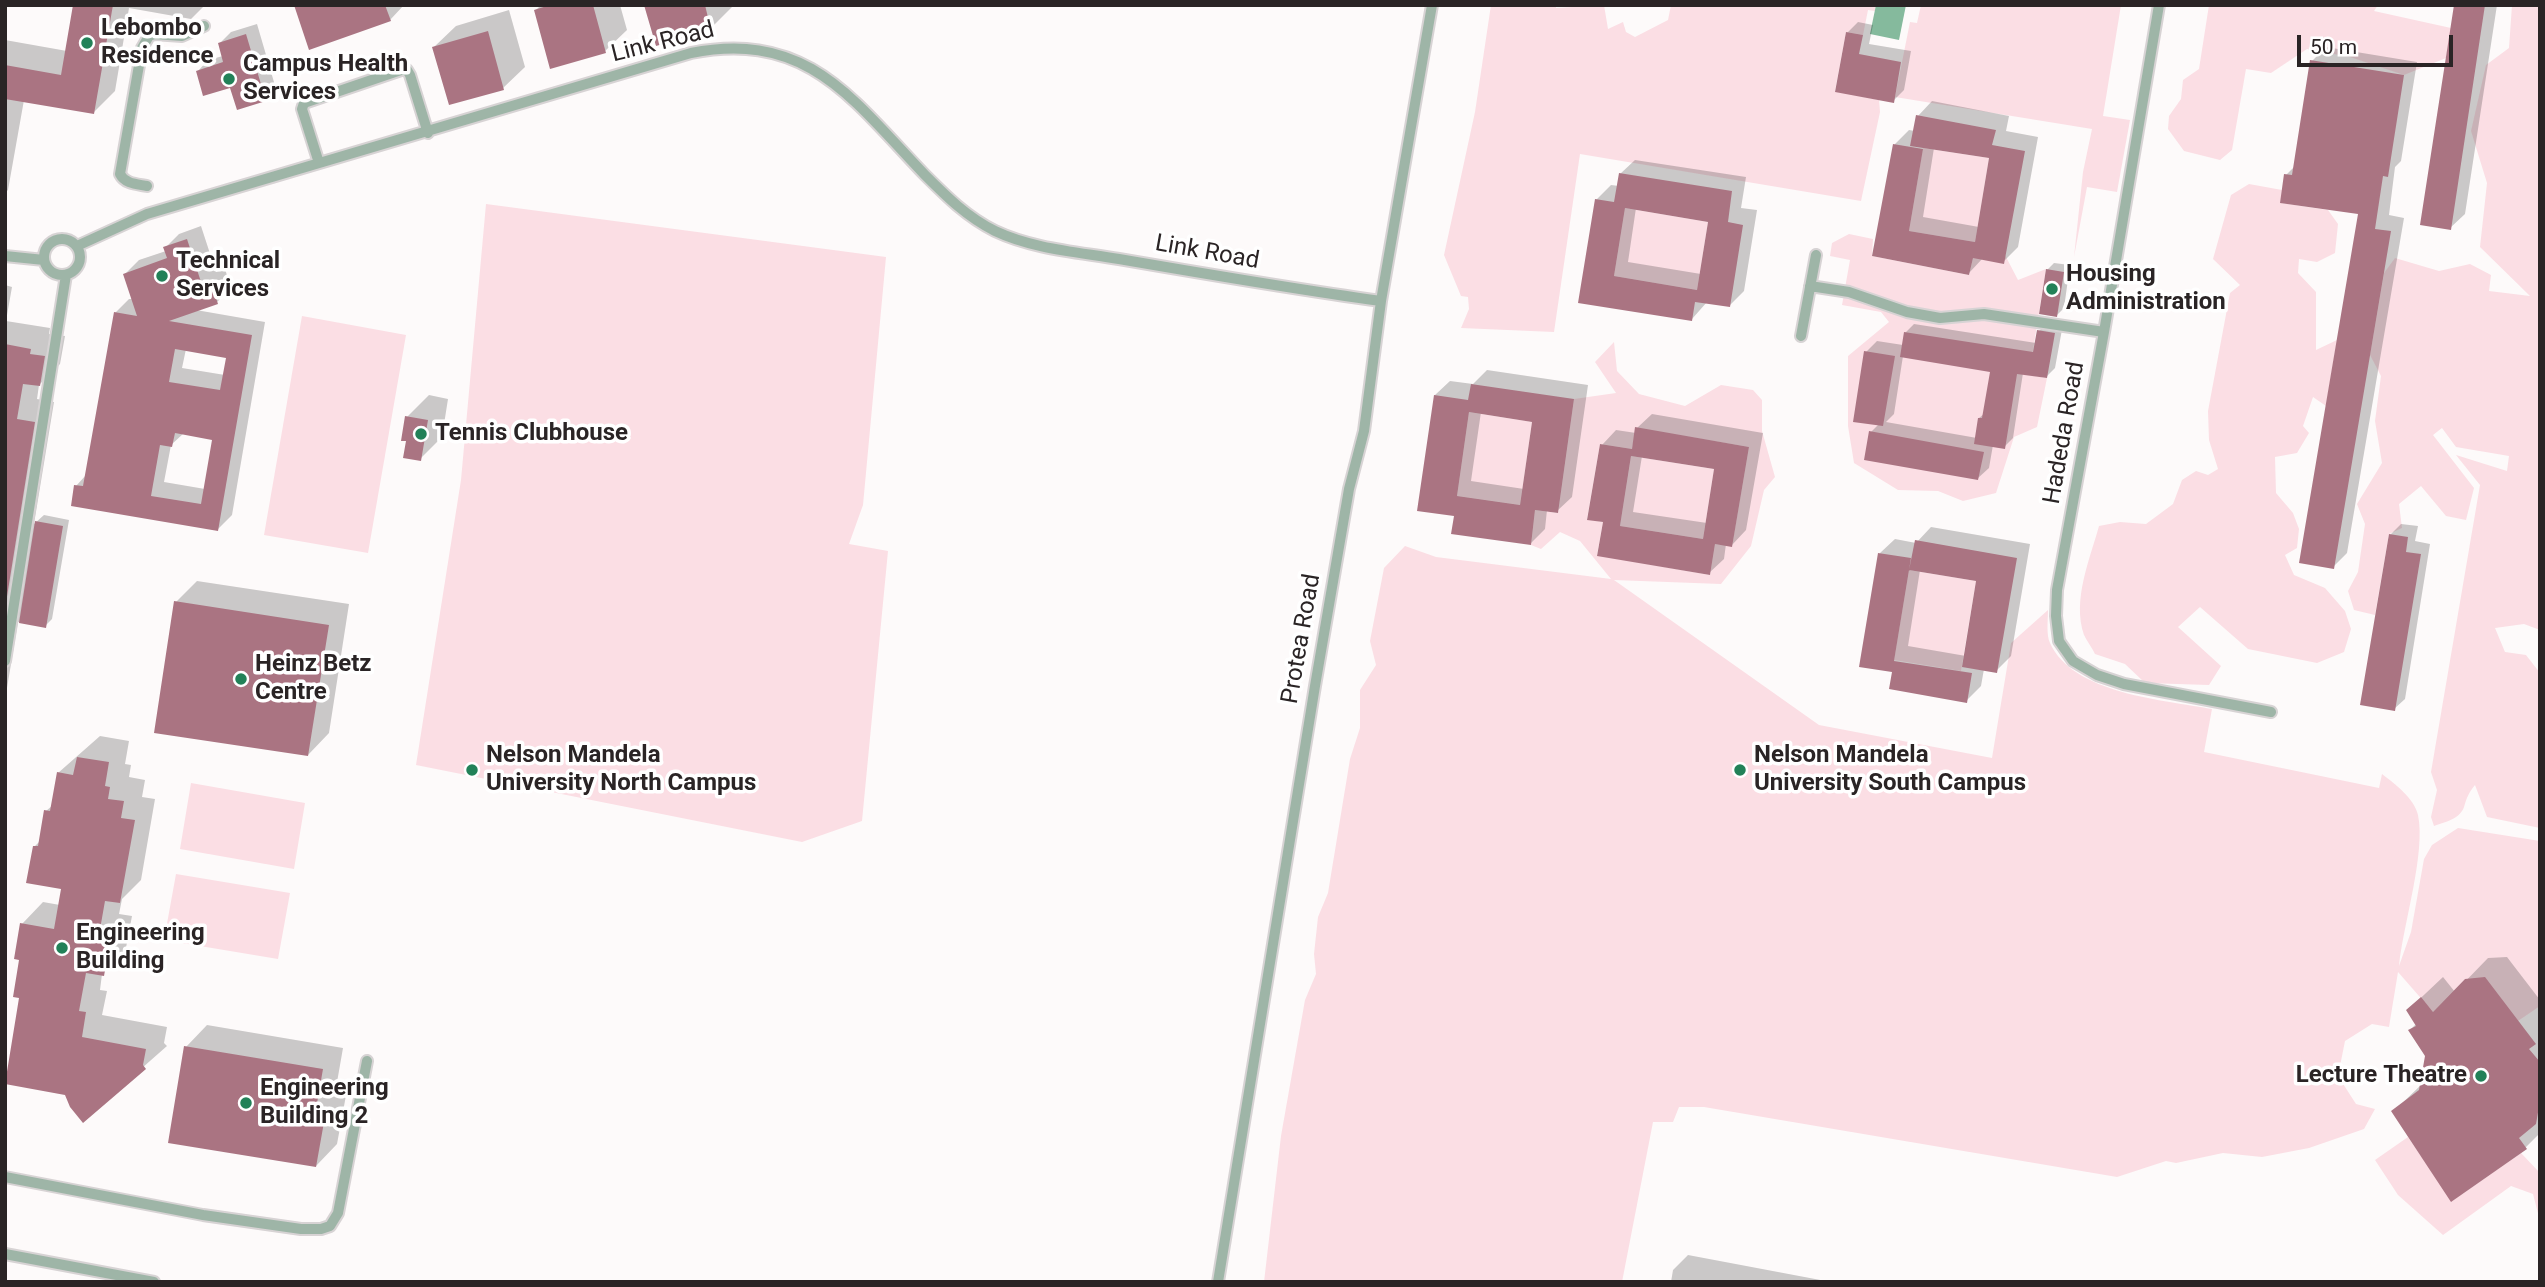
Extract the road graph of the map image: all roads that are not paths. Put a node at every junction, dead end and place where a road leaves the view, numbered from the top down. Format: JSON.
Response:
{"nodes":[{"id":1,"x":1432,"y":5,"type":"edge"},
{"id":2,"x":2159,"y":5,"type":"edge"},
{"id":3,"x":204,"y":26,"type":"dead end"},
{"id":4,"x":428,"y":133,"type":"junction"},
{"id":5,"x":319,"y":163,"type":"junction"},
{"id":6,"x":147,"y":186,"type":"dead end"},
{"id":7,"x":77,"y":246,"type":"junction"},
{"id":8,"x":1816,"y":255,"type":"dead end"},
{"id":9,"x":5,"y":256,"type":"edge"},
{"id":10,"x":44,"y":260,"type":"junction"},
{"id":11,"x":66,"y":275,"type":"junction"},
{"id":12,"x":1811,"y":286,"type":"junction"},
{"id":13,"x":1381,"y":301,"type":"junction"},
{"id":14,"x":2104,"y":332,"type":"junction"},
{"id":15,"x":1801,"y":336,"type":"dead end"},
{"id":16,"x":5,"y":661,"type":"edge"},
{"id":17,"x":2270,"y":712,"type":"dead end"},
{"id":18,"x":367,"y":1061,"type":"dead end"},
{"id":19,"x":5,"y":1177,"type":"edge"},
{"id":20,"x":5,"y":1254,"type":"edge"},
{"id":21,"x":154,"y":1282,"type":"edge"},
{"id":22,"x":1218,"y":1282,"type":"edge"}],
"edges":[{"from":1,"to":13,"type":"lane","name":"Protea Road"},
{"from":2,"to":14,"type":"lane","name":"Hadeda Road"},
{"from":3,"to":6,"type":"lane"},
{"from":4,"to":5,"type":"lane","name":"Link Road"},
{"from":4,"to":5,"type":"lane"},
{"from":4,"to":13,"type":"lane","name":"Link Road"},
{"from":5,"to":7,"type":"lane","name":"Link Road"},
{"from":7,"to":10,"type":"lane"},
{"from":7,"to":11,"type":"lane"},
{"from":8,"to":12,"type":"lane"},
{"from":9,"to":10,"type":"lane"},
{"from":10,"to":11,"type":"lane"},
{"from":11,"to":16,"type":"lane"},
{"from":12,"to":14,"type":"lane"},
{"from":12,"to":15,"type":"lane"},
{"from":13,"to":22,"type":"lane","name":"Protea Road"},
{"from":14,"to":17,"type":"lane","name":"Hadeda Road"},
{"from":18,"to":19,"type":"lane"},
{"from":20,"to":21,"type":"lane"}]}
